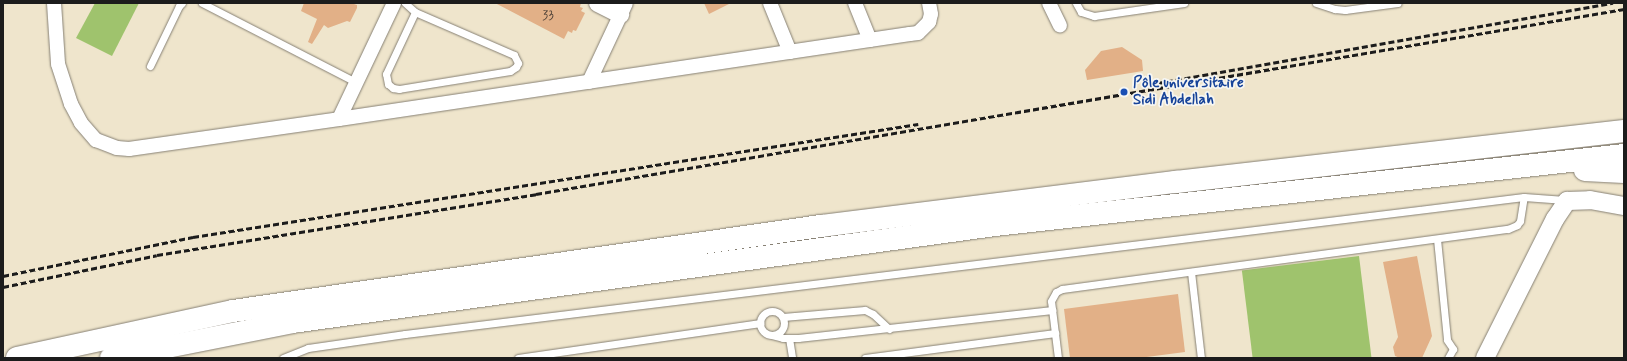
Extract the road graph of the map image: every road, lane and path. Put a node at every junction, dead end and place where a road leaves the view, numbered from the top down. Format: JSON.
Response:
{"nodes":[{"id":1,"x":54,"y":3,"type":"edge"},
{"id":2,"x":182,"y":3,"type":"edge"},
{"id":3,"x":202,"y":3,"type":"edge"},
{"id":4,"x":394,"y":3,"type":"edge"},
{"id":5,"x":405,"y":3,"type":"edge"},
{"id":6,"x":598,"y":3,"type":"edge"},
{"id":7,"x":770,"y":3,"type":"edge"},
{"id":8,"x":855,"y":3,"type":"edge"},
{"id":9,"x":929,"y":3,"type":"edge"},
{"id":10,"x":1049,"y":3,"type":"edge"},
{"id":11,"x":1076,"y":3,"type":"edge"},
{"id":12,"x":1184,"y":3,"type":"edge"},
{"id":13,"x":1316,"y":3,"type":"edge"},
{"id":14,"x":1398,"y":3,"type":"edge"},
{"id":15,"x":623,"y":6,"type":"edge"},
{"id":16,"x":415,"y":12,"type":"junction"},
{"id":17,"x":1060,"y":26,"type":"dead end"},
{"id":18,"x":870,"y":40,"type":"junction"},
{"id":19,"x":790,"y":52,"type":"junction"},
{"id":20,"x":150,"y":66,"type":"dead end"},
{"id":21,"x":356,"y":82,"type":"junction"},
{"id":22,"x":589,"y":82,"type":"junction"},
{"id":23,"x":339,"y":119,"type":"junction"},
{"id":24,"x":1624,"y":131,"type":"edge"},
{"id":25,"x":1624,"y":155,"type":"edge"},
{"id":26,"x":1518,"y":167,"type":"junction"},
{"id":27,"x":1624,"y":172,"type":"edge"},
{"id":28,"x":1524,"y":197,"type":"junction"},
{"id":29,"x":1567,"y":201,"type":"junction"},
{"id":30,"x":1624,"y":206,"type":"edge"},
{"id":31,"x":1437,"y":239,"type":"junction"},
{"id":32,"x":1191,"y":272,"type":"junction"},
{"id":33,"x":1052,"y":310,"type":"junction"},
{"id":34,"x":783,"y":318,"type":"junction"},
{"id":35,"x":760,"y":322,"type":"junction"},
{"id":36,"x":889,"y":329,"type":"junction"},
{"id":37,"x":1054,"y":333,"type":"junction"},
{"id":38,"x":772,"y":335,"type":"junction"},
{"id":39,"x":789,"y":338,"type":"junction"},
{"id":40,"x":17,"y":358,"type":"edge"},
{"id":41,"x":111,"y":358,"type":"edge"},
{"id":42,"x":283,"y":358,"type":"edge"},
{"id":43,"x":518,"y":358,"type":"edge"},
{"id":44,"x":792,"y":358,"type":"edge"},
{"id":45,"x":866,"y":358,"type":"edge"},
{"id":46,"x":1058,"y":358,"type":"edge"},
{"id":47,"x":1201,"y":358,"type":"edge"},
{"id":48,"x":1448,"y":358,"type":"edge"},
{"id":49,"x":1485,"y":358,"type":"edge"}],
"edges":[{"from":1,"to":23,"type":"street"},
{"from":2,"to":20,"type":"lane"},
{"from":3,"to":21,"type":"lane"},
{"from":4,"to":21,"type":"street"},
{"from":5,"to":16,"type":"lane"},
{"from":6,"to":15,"type":"street"},
{"from":7,"to":19,"type":"street"},
{"from":8,"to":18,"type":"street"},
{"from":9,"to":18,"type":"street"},
{"from":10,"to":17,"type":"street"},
{"from":11,"to":12,"type":"lane"},
{"from":13,"to":14,"type":"lane"},
{"from":15,"to":22,"type":"street"},
{"from":16,"to":16,"type":"lane"},
{"from":18,"to":19,"type":"street"},
{"from":19,"to":22,"type":"street"},
{"from":21,"to":23,"type":"street"},
{"from":22,"to":23,"type":"street"},
{"from":24,"to":40,"type":"highway"},
{"from":25,"to":26,"type":"highway"},
{"from":26,"to":27,"type":"highway"},
{"from":26,"to":41,"type":"highway"},
{"from":28,"to":29,"type":"lane"},
{"from":28,"to":31,"type":"lane"},
{"from":28,"to":42,"type":"lane"},
{"from":29,"to":30,"type":"street"},
{"from":29,"to":49,"type":"street"},
{"from":31,"to":32,"type":"lane"},
{"from":31,"to":48,"type":"lane"},
{"from":32,"to":33,"type":"lane"},
{"from":32,"to":47,"type":"lane"},
{"from":33,"to":36,"type":"lane"},
{"from":33,"to":37,"type":"lane"},
{"from":34,"to":35,"type":"lane"},
{"from":34,"to":36,"type":"lane"},
{"from":34,"to":38,"type":"lane"},
{"from":35,"to":38,"type":"lane"},
{"from":35,"to":43,"type":"lane"},
{"from":36,"to":39,"type":"lane"},
{"from":37,"to":45,"type":"lane"},
{"from":37,"to":46,"type":"lane"},
{"from":38,"to":39,"type":"lane"},
{"from":39,"to":44,"type":"lane"}]}
